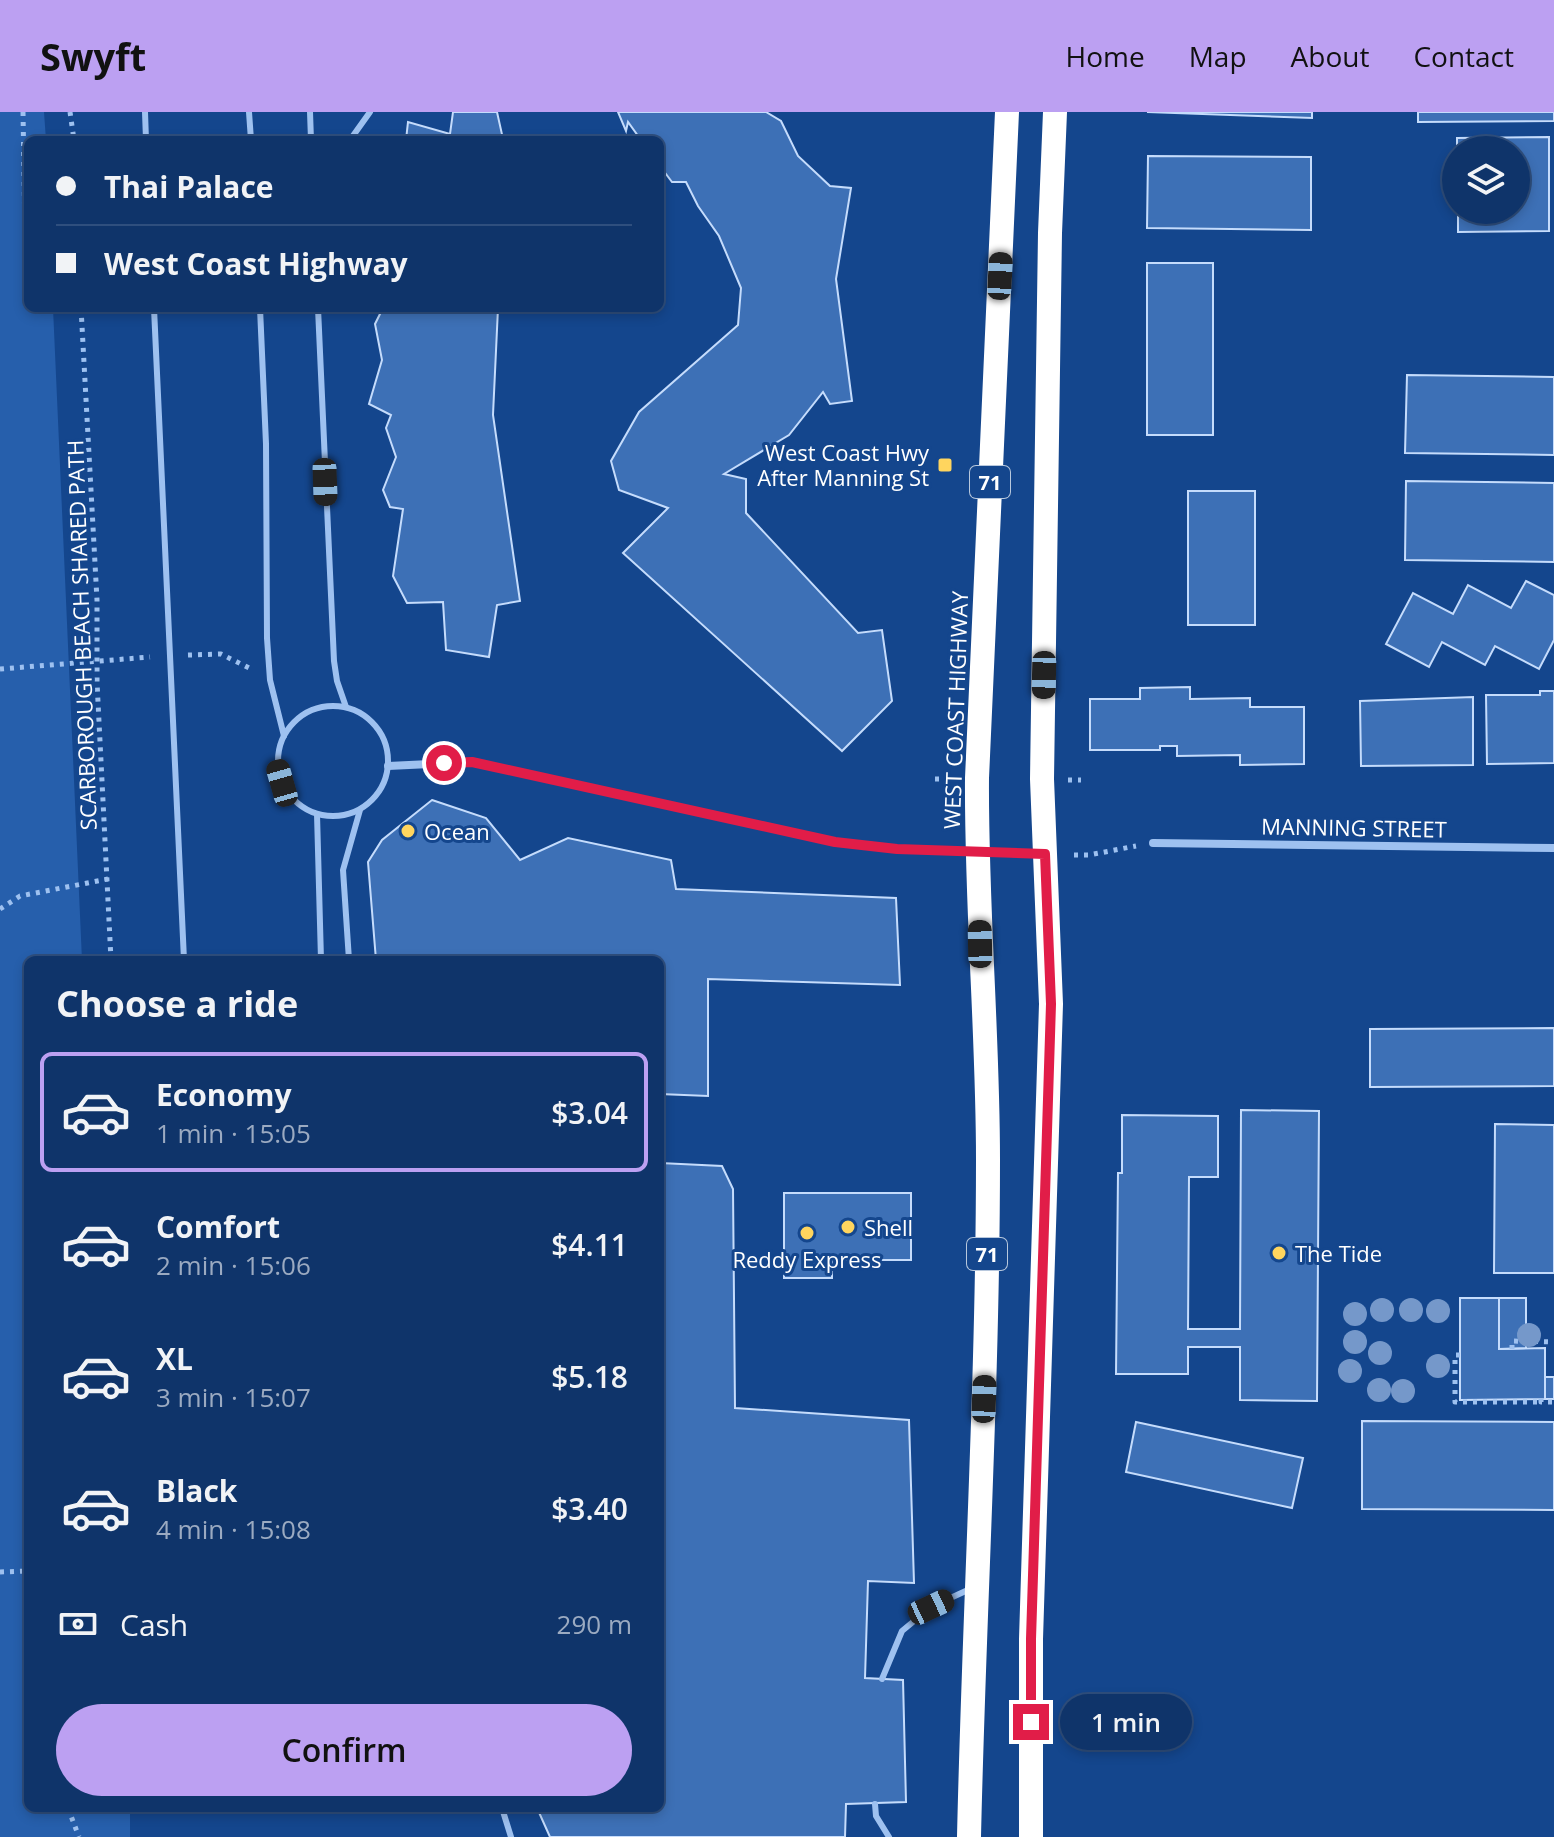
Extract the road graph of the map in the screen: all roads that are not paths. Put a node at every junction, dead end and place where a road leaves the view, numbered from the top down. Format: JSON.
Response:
{"nodes":[{"id":1,"x":145,"y":112,"type":"edge"},
{"id":2,"x":251,"y":112,"type":"edge"},
{"id":3,"x":310,"y":112,"type":"edge"},
{"id":4,"x":370,"y":112,"type":"edge"},
{"id":5,"x":1007,"y":112,"type":"edge"},
{"id":6,"x":1055,"y":112,"type":"edge"},
{"id":7,"x":146,"y":136,"type":"edge"},
{"id":8,"x":251,"y":136,"type":"edge"},
{"id":9,"x":311,"y":136,"type":"edge"},
{"id":10,"x":353,"y":136,"type":"edge"},
{"id":11,"x":154,"y":312,"type":"edge"},
{"id":12,"x":260,"y":312,"type":"edge"},
{"id":13,"x":318,"y":312,"type":"edge"},
{"id":14,"x":346,"y":707,"type":"junction"},
{"id":15,"x":284,"y":736,"type":"junction"},
{"id":16,"x":388,"y":766,"type":"junction"},
{"id":17,"x":360,"y":810,"type":"junction"},
{"id":18,"x":317,"y":814,"type":"junction"},
{"id":19,"x":1153,"y":843,"type":"road end"},
{"id":20,"x":1554,"y":848,"type":"edge"},
{"id":21,"x":977,"y":851,"type":"junction"},
{"id":22,"x":1045,"y":854,"type":"junction"},
{"id":23,"x":184,"y":956,"type":"edge"},
{"id":24,"x":321,"y":956,"type":"edge"},
{"id":25,"x":349,"y":956,"type":"edge"},
{"id":26,"x":978,"y":1585,"type":"junction"},
{"id":27,"x":882,"y":1679,"type":"dead end"},
{"id":28,"x":875,"y":1804,"type":"dead end"},
{"id":29,"x":503,"y":1812,"type":"edge"},
{"id":30,"x":511,"y":1837,"type":"edge"},
{"id":31,"x":889,"y":1837,"type":"edge"},
{"id":32,"x":969,"y":1837,"type":"edge"},
{"id":33,"x":1031,"y":1837,"type":"edge"}],
"edges":[{"from":1,"to":7,"type":"lane"},
{"from":2,"to":8,"type":"lane"},
{"from":3,"to":9,"type":"lane"},
{"from":4,"to":10,"type":"lane"},
{"from":5,"to":21,"type":"highway","name":"WEST COAST HIGHWAY","number":"71"},
{"from":6,"to":22,"type":"highway"},
{"from":11,"to":23,"type":"lane"},
{"from":12,"to":15,"type":"lane"},
{"from":13,"to":14,"type":"lane"},
{"from":14,"to":15,"type":"lane"},
{"from":14,"to":16,"type":"lane"},
{"from":15,"to":18,"type":"lane"},
{"from":16,"to":17,"type":"lane"},
{"from":16,"to":21,"type":"street"},
{"from":17,"to":18,"type":"lane"},
{"from":17,"to":25,"type":"lane"},
{"from":18,"to":24,"type":"lane"},
{"from":19,"to":20,"type":"street","name":"MANNING STREET"},
{"from":21,"to":22,"type":"street"},
{"from":21,"to":26,"type":"highway","name":"WEST COAST HIGHWAY","number":"71"},
{"from":22,"to":33,"type":"highway"},
{"from":26,"to":27,"type":"lane"},
{"from":26,"to":32,"type":"highway","name":"WEST COAST HIGHWAY","number":"71"},
{"from":28,"to":31,"type":"lane"},
{"from":29,"to":30,"type":"lane"}]}
